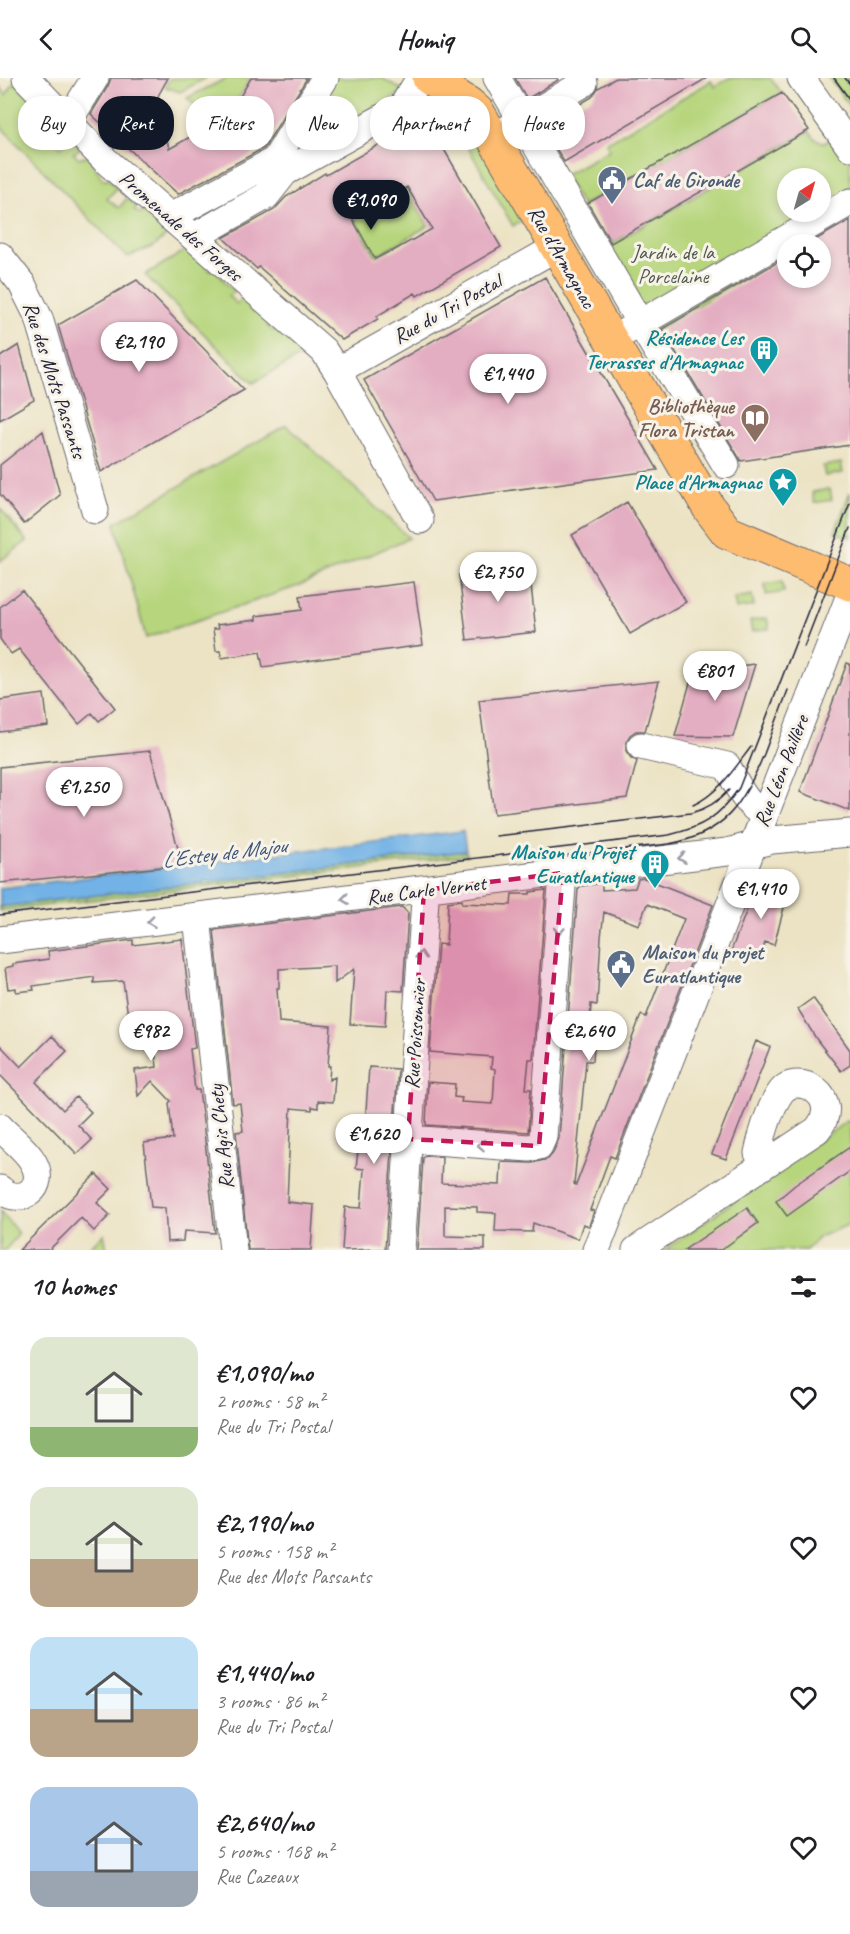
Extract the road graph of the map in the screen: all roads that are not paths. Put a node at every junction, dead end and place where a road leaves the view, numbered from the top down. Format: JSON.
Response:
{"nodes":[{"id":1,"x":95,"y":78,"type":"edge"},
{"id":2,"x":325,"y":78,"type":"edge"},
{"id":3,"x":420,"y":78,"type":"edge"},
{"id":4,"x":429,"y":78,"type":"edge"},
{"id":5,"x":496,"y":78,"type":"edge"},
{"id":6,"x":801,"y":78,"type":"edge"},
{"id":7,"x":31,"y":80,"type":"edge"},
{"id":8,"x":584,"y":83,"type":"dead end"},
{"id":9,"x":45,"y":96,"type":"edge"},
{"id":10,"x":84,"y":96,"type":"edge"},
{"id":11,"x":457,"y":96,"type":"edge"},
{"id":12,"x":507,"y":96,"type":"edge"},
{"id":13,"x":562,"y":96,"type":"edge"},
{"id":14,"x":490,"y":132,"type":"edge"},
{"id":15,"x":86,"y":140,"type":"edge"},
{"id":16,"x":850,"y":147,"type":"edge"},
{"id":17,"x":541,"y":150,"type":"edge"},
{"id":18,"x":280,"y":166,"type":"junction"},
{"id":19,"x":572,"y":197,"type":"junction"},
{"id":20,"x":850,"y":202,"type":"edge"},
{"id":21,"x":539,"y":216,"type":"junction"},
{"id":22,"x":170,"y":217,"type":"junction"},
{"id":23,"x":194,"y":237,"type":"junction"},
{"id":24,"x":557,"y":247,"type":"junction"},
{"id":25,"x":0,"y":256,"type":"edge"},
{"id":26,"x":640,"y":323,"type":"junction"},
{"id":27,"x":611,"y":340,"type":"junction"},
{"id":28,"x":337,"y":371,"type":"junction"},
{"id":29,"x":726,"y":465,"type":"dead end"},
{"id":30,"x":95,"y":510,"type":"dead end"},
{"id":31,"x":420,"y":520,"type":"dead end"},
{"id":32,"x":850,"y":584,"type":"edge"},
{"id":33,"x":850,"y":595,"type":"edge"},
{"id":34,"x":641,"y":746,"type":"dead end"},
{"id":35,"x":764,"y":814,"type":"junction"},
{"id":36,"x":850,"y":832,"type":"edge"},
{"id":37,"x":753,"y":846,"type":"junction"},
{"id":38,"x":563,"y":873,"type":"junction"},
{"id":39,"x":424,"y":890,"type":"junction"},
{"id":40,"x":197,"y":917,"type":"junction"},
{"id":41,"x":0,"y":940,"type":"edge"},
{"id":42,"x":0,"y":1127,"type":"edge"},
{"id":43,"x":408,"y":1139,"type":"junction"},
{"id":44,"x":765,"y":1164,"type":"dead end"},
{"id":45,"x":0,"y":1189,"type":"edge"},
{"id":46,"x":233,"y":1250,"type":"edge"},
{"id":47,"x":401,"y":1250,"type":"edge"},
{"id":48,"x":596,"y":1250,"type":"edge"},
{"id":49,"x":636,"y":1250,"type":"edge"}],
"edges":[{"from":1,"to":10,"type":"street"},
{"from":2,"to":18,"type":"street"},
{"from":3,"to":18,"type":"street"},
{"from":4,"to":11,"type":"main road"},
{"from":5,"to":12,"type":"street","name":"Rue d'Armagnac"},
{"from":6,"to":16,"type":"street"},
{"from":7,"to":9,"type":"street","name":"Promenade des Forges"},
{"from":8,"to":13,"type":"street"},
{"from":14,"to":21,"type":"main road","name":"Rue d'Armagnac"},
{"from":15,"to":22,"type":"street","name":"Promenade des Forges"},
{"from":17,"to":19,"type":"street","name":"Rue d'Armagnac"},
{"from":18,"to":22,"type":"street"},
{"from":18,"to":23,"type":"street"},
{"from":19,"to":21,"type":"street"},
{"from":19,"to":26,"type":"street","name":"Rue d'Armagnac"},
{"from":20,"to":26,"type":"street"},
{"from":21,"to":24,"type":"main road","name":"Rue d'Armagnac"},
{"from":22,"to":23,"type":"street","name":"Promenade des Forges"},
{"from":23,"to":28,"type":"street","name":"Promenade des Forges"},
{"from":24,"to":27,"type":"main road","name":"Rue d'Armagnac"},
{"from":24,"to":28,"type":"street","name":"Rue du Tri Postal"},
{"from":25,"to":30,"type":"street","name":"Rue des Mots Passants"},
{"from":26,"to":27,"type":"street"},
{"from":26,"to":29,"type":"street","name":"Rue d'Armagnac"},
{"from":27,"to":32,"type":"main road","name":"Rue d'Armagnac"},
{"from":28,"to":31,"type":"street","name":"Promenade des Forges"},
{"from":33,"to":35,"type":"street","name":"Rue Léon Paillère"},
{"from":34,"to":35,"type":"street"},
{"from":35,"to":37,"type":"street","name":"Rue Léon Paillère"},
{"from":36,"to":37,"type":"street","name":"Rue Carle Vernet"},
{"from":37,"to":38,"type":"street","name":"Rue Carle Vernet","one_way":true},
{"from":37,"to":48,"type":"street","name":"Rue Léon Paillère"},
{"from":38,"to":39,"type":"street","name":"Rue Carle Vernet"},
{"from":38,"to":43,"type":"street","one_way":true},
{"from":39,"to":40,"type":"street","name":"Rue Carle Vernet","one_way":true},
{"from":43,"to":39,"type":"street","name":"Rue Poissonnier","one_way":true},
{"from":40,"to":41,"type":"street","name":"Rue Carle Vernet","one_way":true},
{"from":40,"to":46,"type":"street","name":"Rue Agis Chety"},
{"from":42,"to":45,"type":"street"},
{"from":43,"to":47,"type":"street","name":"Rue Poissonnier"},
{"from":44,"to":49,"type":"street"}]}
